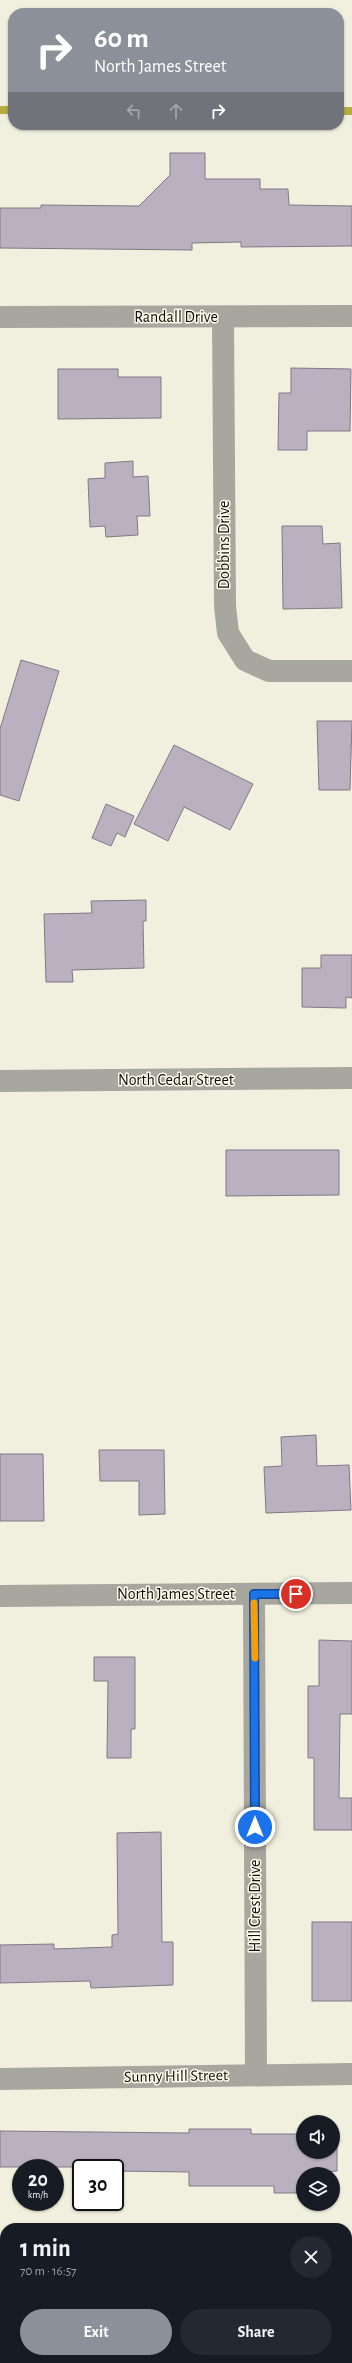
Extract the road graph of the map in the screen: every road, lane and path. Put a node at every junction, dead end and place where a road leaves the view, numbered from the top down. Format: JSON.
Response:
{"nodes":[{"id":1,"x":352,"y":316,"type":"edge"},
{"id":2,"x":0,"y":317,"type":"edge"},
{"id":3,"x":223,"y":317,"type":"junction"},
{"id":4,"x":352,"y":671,"type":"edge"},
{"id":5,"x":352,"y":1078,"type":"edge"},
{"id":6,"x":0,"y":1081,"type":"edge"},
{"id":7,"x":352,"y":1593,"type":"edge"},
{"id":8,"x":254,"y":1594,"type":"junction"},
{"id":9,"x":0,"y":1596,"type":"edge"},
{"id":10,"x":352,"y":2074,"type":"edge"},
{"id":11,"x":256,"y":2075,"type":"junction"},
{"id":12,"x":0,"y":2079,"type":"edge"}],
"edges":[{"from":1,"to":3,"type":"street","name":"Randall Drive"},
{"from":2,"to":3,"type":"street","name":"Randall Drive"},
{"from":3,"to":4,"type":"street","name":"Dobbins Drive"},
{"from":5,"to":6,"type":"street","name":"North Cedar Street"},
{"from":7,"to":8,"type":"street","name":"North James Street"},
{"from":8,"to":9,"type":"street","name":"North James Street"},
{"from":8,"to":11,"type":"street","name":"Hill Crest Drive"},
{"from":10,"to":11,"type":"street","name":"Sunny Hill Street"},
{"from":11,"to":12,"type":"street","name":"Sunny Hill Street"}]}
